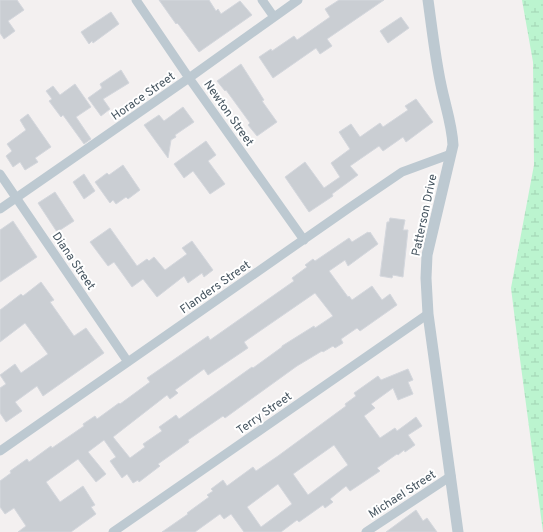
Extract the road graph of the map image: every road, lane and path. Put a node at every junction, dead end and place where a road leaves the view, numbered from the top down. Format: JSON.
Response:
{"nodes":[{"id":1,"x":136,"y":0,"type":"edge"},
{"id":2,"x":262,"y":0,"type":"edge"},
{"id":3,"x":298,"y":0,"type":"edge"},
{"id":4,"x":428,"y":0,"type":"edge"},
{"id":5,"x":274,"y":17,"type":"junction"},
{"id":6,"x":189,"y":78,"type":"junction"},
{"id":7,"x":451,"y":154,"type":"junction"},
{"id":8,"x":0,"y":174,"type":"edge"},
{"id":9,"x":16,"y":198,"type":"junction"},
{"id":10,"x":0,"y":209,"type":"edge"},
{"id":11,"x":304,"y":240,"type":"junction"},
{"id":12,"x":428,"y":314,"type":"junction"},
{"id":13,"x":128,"y":362,"type":"junction"},
{"id":14,"x":0,"y":451,"type":"edge"},
{"id":15,"x":451,"y":476,"type":"junction"},
{"id":16,"x":113,"y":532,"type":"edge"},
{"id":17,"x":366,"y":532,"type":"edge"},
{"id":18,"x":458,"y":532,"type":"edge"}],
"edges":[{"from":1,"to":6,"type":"street","name":"Newton Street"},
{"from":2,"to":5,"type":"street"},
{"from":3,"to":5,"type":"street","name":"Horace Street"},
{"from":4,"to":7,"type":"street","name":"Patterson Drive"},
{"from":5,"to":6,"type":"street","name":"Horace Street"},
{"from":6,"to":9,"type":"street","name":"Horace Street"},
{"from":6,"to":11,"type":"street","name":"Newton Street"},
{"from":7,"to":11,"type":"street","name":"Flanders Street"},
{"from":7,"to":12,"type":"street","name":"Patterson Drive"},
{"from":8,"to":9,"type":"street","name":"Diana Street"},
{"from":9,"to":10,"type":"street","name":"Horace Street"},
{"from":9,"to":13,"type":"street","name":"Diana Street"},
{"from":11,"to":13,"type":"street","name":"Flanders Street"},
{"from":12,"to":15,"type":"street","name":"Patterson Drive"},
{"from":12,"to":16,"type":"street","name":"Terry Street"},
{"from":13,"to":14,"type":"street","name":"Flanders Street"},
{"from":15,"to":17,"type":"street","name":"Michael Street"},
{"from":15,"to":18,"type":"street","name":"Patterson Drive"}]}
